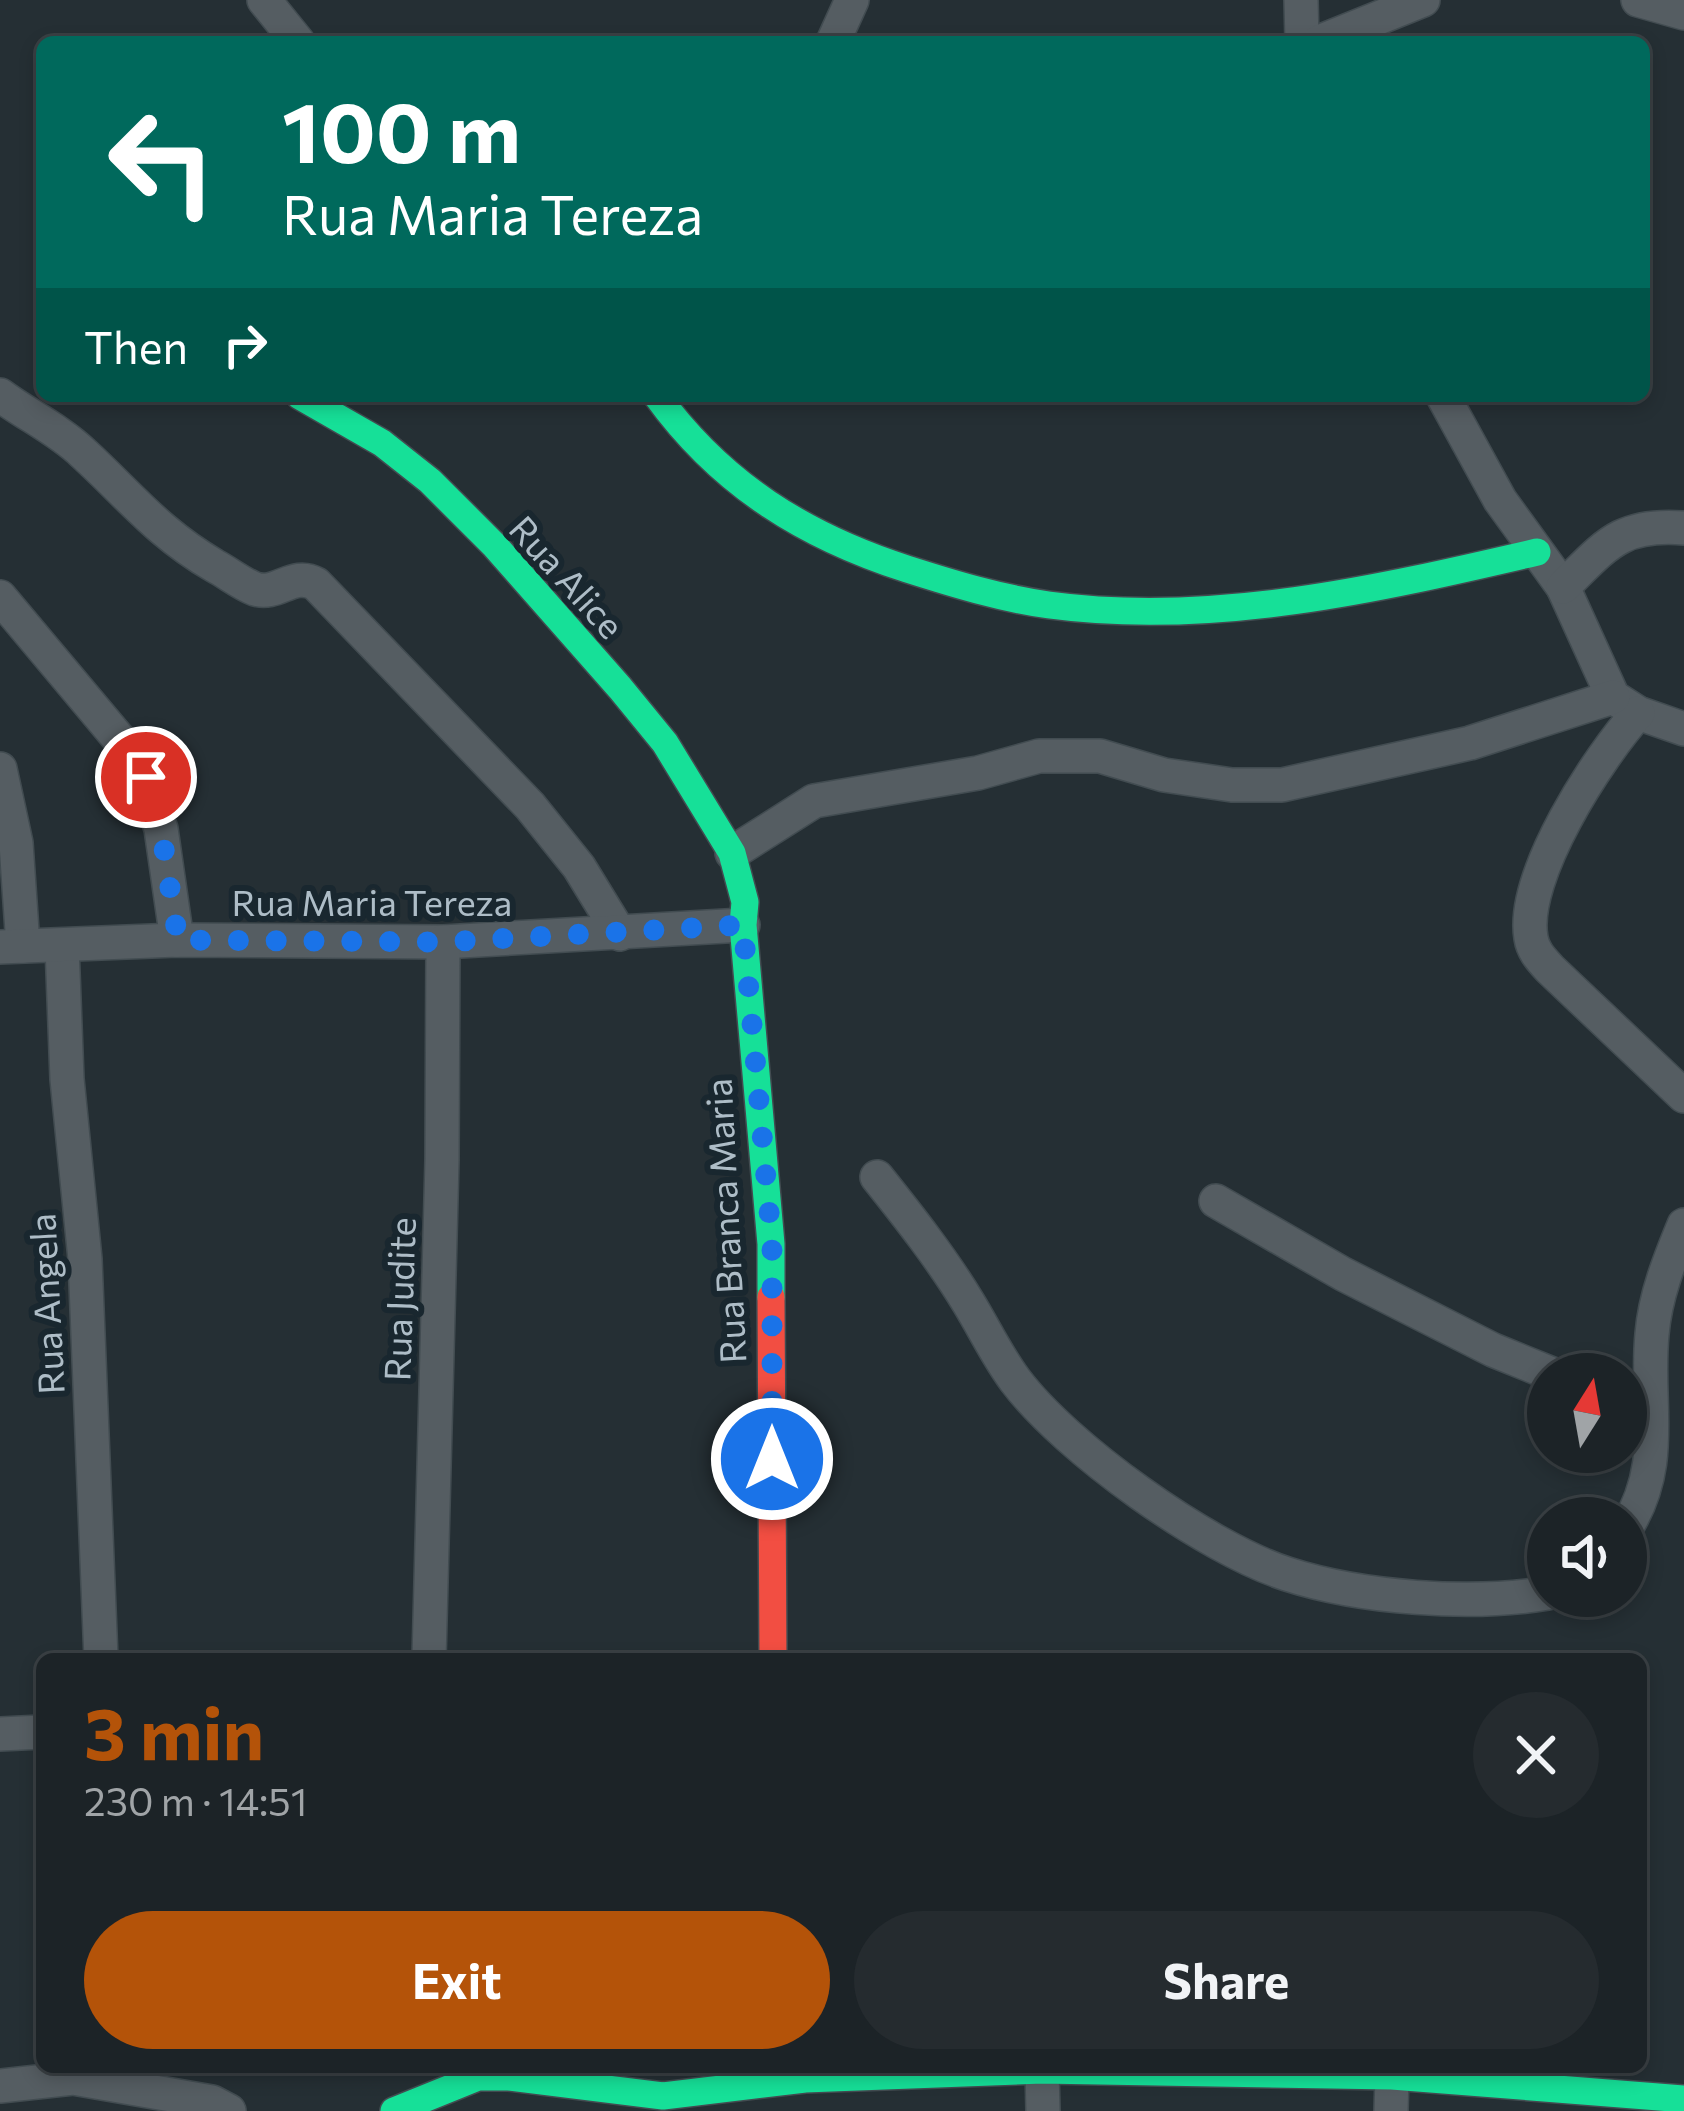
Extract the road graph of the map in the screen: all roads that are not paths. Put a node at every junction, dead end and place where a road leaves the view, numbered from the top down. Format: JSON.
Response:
{"nodes":[{"id":1,"x":265,"y":0,"type":"edge"},
{"id":2,"x":852,"y":0,"type":"edge"},
{"id":3,"x":1301,"y":0,"type":"edge"},
{"id":4,"x":1423,"y":0,"type":"edge"},
{"id":5,"x":1638,"y":0,"type":"edge"},
{"id":6,"x":1684,"y":13,"type":"edge"},
{"id":7,"x":293,"y":36,"type":"edge"},
{"id":8,"x":836,"y":36,"type":"edge"},
{"id":9,"x":1302,"y":36,"type":"edge"},
{"id":10,"x":1334,"y":36,"type":"edge"},
{"id":11,"x":0,"y":395,"type":"edge"},
{"id":12,"x":310,"y":402,"type":"edge"},
{"id":13,"x":662,"y":402,"type":"edge"},
{"id":14,"x":1446,"y":402,"type":"edge"},
{"id":15,"x":1684,"y":528,"type":"edge"},
{"id":16,"x":1538,"y":552,"type":"junction"},
{"id":17,"x":1563,"y":587,"type":"junction"},
{"id":18,"x":0,"y":597,"type":"edge"},
{"id":19,"x":1626,"y":705,"type":"junction"},
{"id":20,"x":1684,"y":729,"type":"edge"},
{"id":21,"x":0,"y":769,"type":"edge"},
{"id":22,"x":732,"y":853,"type":"junction"},
{"id":23,"x":743,"y":925,"type":"junction"},
{"id":24,"x":620,"y":934,"type":"junction"},
{"id":25,"x":178,"y":940,"type":"junction"},
{"id":26,"x":443,"y":942,"type":"junction"},
{"id":27,"x":62,"y":946,"type":"junction"},
{"id":28,"x":11,"y":947,"type":"edge"},
{"id":29,"x":1684,"y":1096,"type":"edge"},
{"id":30,"x":877,"y":1177,"type":"dead end"},
{"id":31,"x":1216,"y":1201,"type":"dead end"},
{"id":32,"x":1684,"y":1225,"type":"edge"},
{"id":33,"x":1647,"y":1354,"type":"edge"},
{"id":34,"x":1527,"y":1364,"type":"edge"},
{"id":35,"x":1647,"y":1415,"type":"edge"},
{"id":36,"x":1668,"y":1464,"type":"edge"},
{"id":37,"x":1640,"y":1497,"type":"edge"},
{"id":38,"x":1527,"y":1595,"type":"edge"},
{"id":39,"x":101,"y":1653,"type":"edge"},
{"id":40,"x":429,"y":1653,"type":"edge"},
{"id":41,"x":773,"y":1653,"type":"edge"},
{"id":42,"x":36,"y":1732,"type":"edge"},
{"id":43,"x":0,"y":1734,"type":"edge"},
{"id":44,"x":805,"y":2073,"type":"edge"},
{"id":45,"x":1042,"y":2073,"type":"edge"},
{"id":46,"x":1217,"y":2073,"type":"edge"},
{"id":47,"x":1392,"y":2076,"type":"junction"},
{"id":48,"x":0,"y":2086,"type":"edge"},
{"id":49,"x":1684,"y":2099,"type":"edge"},
{"id":50,"x":663,"y":2103,"type":"edge"},
{"id":51,"x":229,"y":2111,"type":"edge"},
{"id":52,"x":394,"y":2111,"type":"edge"},
{"id":53,"x":1043,"y":2111,"type":"edge"},
{"id":54,"x":1390,"y":2111,"type":"edge"}],
"edges":[{"from":1,"to":7,"type":"street"},
{"from":2,"to":8,"type":"street"},
{"from":3,"to":9,"type":"street"},
{"from":4,"to":10,"type":"street"},
{"from":5,"to":6,"type":"street"},
{"from":11,"to":24,"type":"street"},
{"from":12,"to":22,"type":"street","name":"Rua Alice"},
{"from":13,"to":16,"type":"street"},
{"from":14,"to":16,"type":"street"},
{"from":15,"to":17,"type":"street"},
{"from":16,"to":17,"type":"street"},
{"from":17,"to":19,"type":"street"},
{"from":18,"to":25,"type":"street"},
{"from":19,"to":20,"type":"street"},
{"from":19,"to":22,"type":"street"},
{"from":19,"to":29,"type":"street"},
{"from":21,"to":28,"type":"street"},
{"from":22,"to":23,"type":"street","name":"Rua Branca Maria"},
{"from":23,"to":24,"type":"street","name":"Rua Maria Tereza"},
{"from":23,"to":41,"type":"street","name":"Rua Branca Maria"},
{"from":24,"to":26,"type":"street","name":"Rua Maria Tereza"},
{"from":25,"to":26,"type":"street","name":"Rua Maria Tereza"},
{"from":25,"to":27,"type":"street","name":"Rua Maria Tereza"},
{"from":26,"to":40,"type":"street","name":"Rua Judite"},
{"from":27,"to":28,"type":"street","name":"Rua Maria Tereza"},
{"from":27,"to":39,"type":"street","name":"Rua Angela"},
{"from":30,"to":38,"type":"street"},
{"from":31,"to":34,"type":"street"},
{"from":32,"to":33,"type":"street"},
{"from":35,"to":36,"type":"street"},
{"from":36,"to":37,"type":"street"},
{"from":42,"to":43,"type":"street"},
{"from":44,"to":50,"type":"street"},
{"from":45,"to":53,"type":"street"},
{"from":46,"to":47,"type":"street"},
{"from":47,"to":49,"type":"street"},
{"from":47,"to":54,"type":"street"},
{"from":48,"to":51,"type":"street"},
{"from":50,"to":52,"type":"street"}]}
